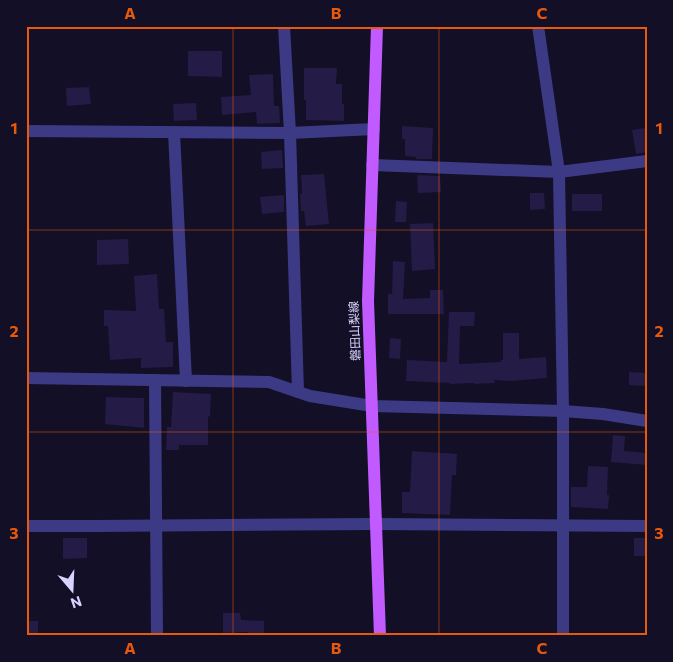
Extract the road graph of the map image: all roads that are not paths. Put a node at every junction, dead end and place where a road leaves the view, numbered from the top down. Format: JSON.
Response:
{"nodes":[{"id":1,"x":284,"y":26,"type":"edge"},
{"id":2,"x":377,"y":26,"type":"edge"},
{"id":3,"x":538,"y":26,"type":"edge"},
{"id":4,"x":374,"y":128,"type":"junction"},
{"id":5,"x":26,"y":131,"type":"edge"},
{"id":6,"x":174,"y":132,"type":"junction"},
{"id":7,"x":290,"y":133,"type":"junction"},
{"id":8,"x":647,"y":161,"type":"edge"},
{"id":9,"x":372,"y":165,"type":"junction"},
{"id":10,"x":559,"y":172,"type":"junction"},
{"id":11,"x":26,"y":378,"type":"edge"},
{"id":12,"x":155,"y":380,"type":"junction"},
{"id":13,"x":186,"y":380,"type":"junction"},
{"id":14,"x":298,"y":392,"type":"junction"},
{"id":15,"x":372,"y":406,"type":"junction"},
{"id":16,"x":563,"y":411,"type":"junction"},
{"id":17,"x":647,"y":421,"type":"edge"},
{"id":18,"x":376,"y":524,"type":"junction"},
{"id":19,"x":562,"y":525,"type":"junction"},
{"id":20,"x":26,"y":526,"type":"edge"},
{"id":21,"x":156,"y":526,"type":"junction"},
{"id":22,"x":647,"y":526,"type":"edge"},
{"id":23,"x":157,"y":636,"type":"edge"},
{"id":24,"x":380,"y":636,"type":"edge"},
{"id":25,"x":563,"y":636,"type":"edge"}],
"edges":[{"from":1,"to":7,"type":"street"},
{"from":2,"to":4,"type":"main road","name":"磐田山梨線"},
{"from":3,"to":10,"type":"street"},
{"from":4,"to":7,"type":"street"},
{"from":4,"to":9,"type":"main road","name":"磐田山梨線"},
{"from":5,"to":6,"type":"street"},
{"from":6,"to":7,"type":"street"},
{"from":6,"to":13,"type":"street"},
{"from":7,"to":14,"type":"street"},
{"from":8,"to":10,"type":"street"},
{"from":9,"to":10,"type":"street"},
{"from":9,"to":15,"type":"main road","name":"磐田山梨線"},
{"from":10,"to":16,"type":"street"},
{"from":11,"to":12,"type":"street"},
{"from":12,"to":13,"type":"street"},
{"from":12,"to":21,"type":"street"},
{"from":13,"to":14,"type":"street"},
{"from":14,"to":15,"type":"street"},
{"from":15,"to":16,"type":"street"},
{"from":15,"to":18,"type":"main road","name":"磐田山梨線"},
{"from":16,"to":17,"type":"street"},
{"from":16,"to":19,"type":"street"},
{"from":18,"to":19,"type":"street"},
{"from":18,"to":21,"type":"street"},
{"from":18,"to":24,"type":"main road","name":"磐田山梨線"},
{"from":19,"to":22,"type":"street"},
{"from":19,"to":25,"type":"street"},
{"from":20,"to":21,"type":"street"},
{"from":21,"to":23,"type":"street"}]}
